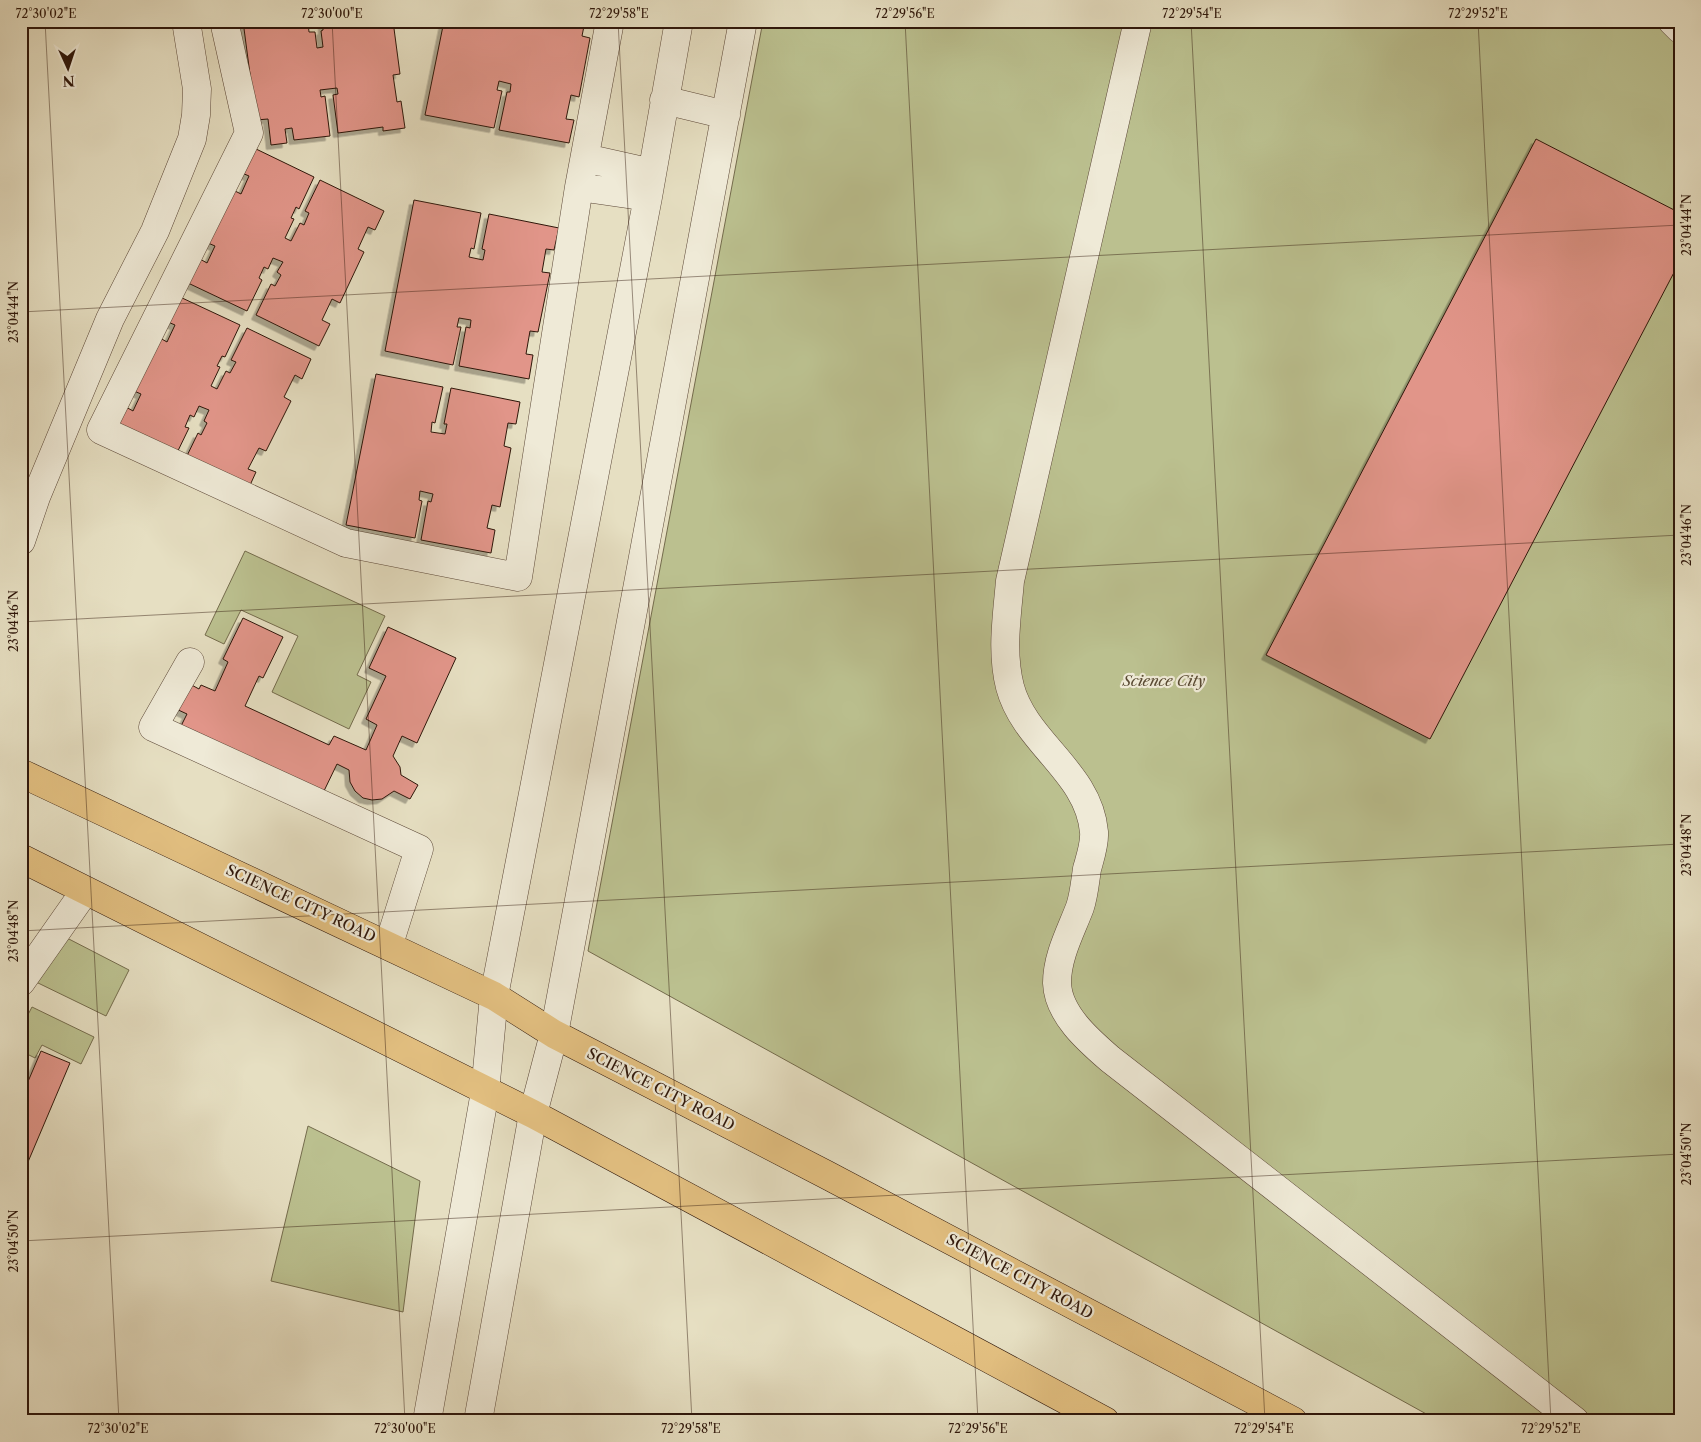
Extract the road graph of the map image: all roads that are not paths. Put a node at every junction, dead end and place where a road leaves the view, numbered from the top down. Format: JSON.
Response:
{"nodes":[{"id":1,"x":186,"y":21,"type":"edge"},
{"id":2,"x":224,"y":21,"type":"edge"},
{"id":3,"x":610,"y":21,"type":"edge"},
{"id":4,"x":679,"y":21,"type":"edge"},
{"id":5,"x":743,"y":21,"type":"edge"},
{"id":6,"x":1138,"y":21,"type":"edge"},
{"id":7,"x":1672,"y":21,"type":"edge"},
{"id":8,"x":1680,"y":29,"type":"edge"},
{"id":9,"x":664,"y":100,"type":"junction"},
{"id":10,"x":726,"y":115,"type":"junction"},
{"id":11,"x":585,"y":158,"type":"junction"},
{"id":12,"x":650,"y":185,"type":"junction"},
{"id":13,"x":579,"y":187,"type":"junction"},
{"id":14,"x":21,"y":541,"type":"edge"},
{"id":15,"x":190,"y":662,"type":"dead end"},
{"id":16,"x":21,"y":773,"type":"edge"},
{"id":17,"x":21,"y":858,"type":"edge"},
{"id":18,"x":85,"y":891,"type":"junction"},
{"id":19,"x":389,"y":944,"type":"junction"},
{"id":20,"x":21,"y":982,"type":"edge"},
{"id":21,"x":494,"y":996,"type":"junction"},
{"id":22,"x":554,"y":1034,"type":"junction"},
{"id":23,"x":485,"y":1092,"type":"junction"},
{"id":24,"x":533,"y":1114,"type":"junction"},
{"id":25,"x":427,"y":1421,"type":"edge"},
{"id":26,"x":478,"y":1421,"type":"edge"},
{"id":27,"x":1106,"y":1421,"type":"edge"},
{"id":28,"x":1293,"y":1421,"type":"edge"},
{"id":29,"x":1575,"y":1421,"type":"edge"}],
"edges":[{"from":1,"to":14,"type":"street"},
{"from":2,"to":13,"type":"street"},
{"from":3,"to":11,"type":"street"},
{"from":4,"to":9,"type":"street"},
{"from":5,"to":10,"type":"street"},
{"from":6,"to":29,"type":"street"},
{"from":7,"to":8,"type":"street"},
{"from":9,"to":10,"type":"street"},
{"from":9,"to":12,"type":"street"},
{"from":10,"to":22,"type":"street"},
{"from":11,"to":12,"type":"street"},
{"from":11,"to":13,"type":"street"},
{"from":12,"to":13,"type":"street"},
{"from":12,"to":21,"type":"street"},
{"from":15,"to":19,"type":"street"},
{"from":16,"to":19,"type":"main road","name":"SCIENCE CITY ROAD"},
{"from":17,"to":18,"type":"main road"},
{"from":18,"to":20,"type":"street"},
{"from":18,"to":23,"type":"main road"},
{"from":19,"to":21,"type":"main road","name":"SCIENCE CITY ROAD"},
{"from":21,"to":22,"type":"main road","name":"SCIENCE CITY ROAD"},
{"from":21,"to":23,"type":"street"},
{"from":22,"to":24,"type":"street"},
{"from":22,"to":28,"type":"main road","name":"SCIENCE CITY ROAD"},
{"from":23,"to":24,"type":"main road"},
{"from":23,"to":25,"type":"street"},
{"from":24,"to":26,"type":"street"},
{"from":24,"to":27,"type":"main road"}]}
